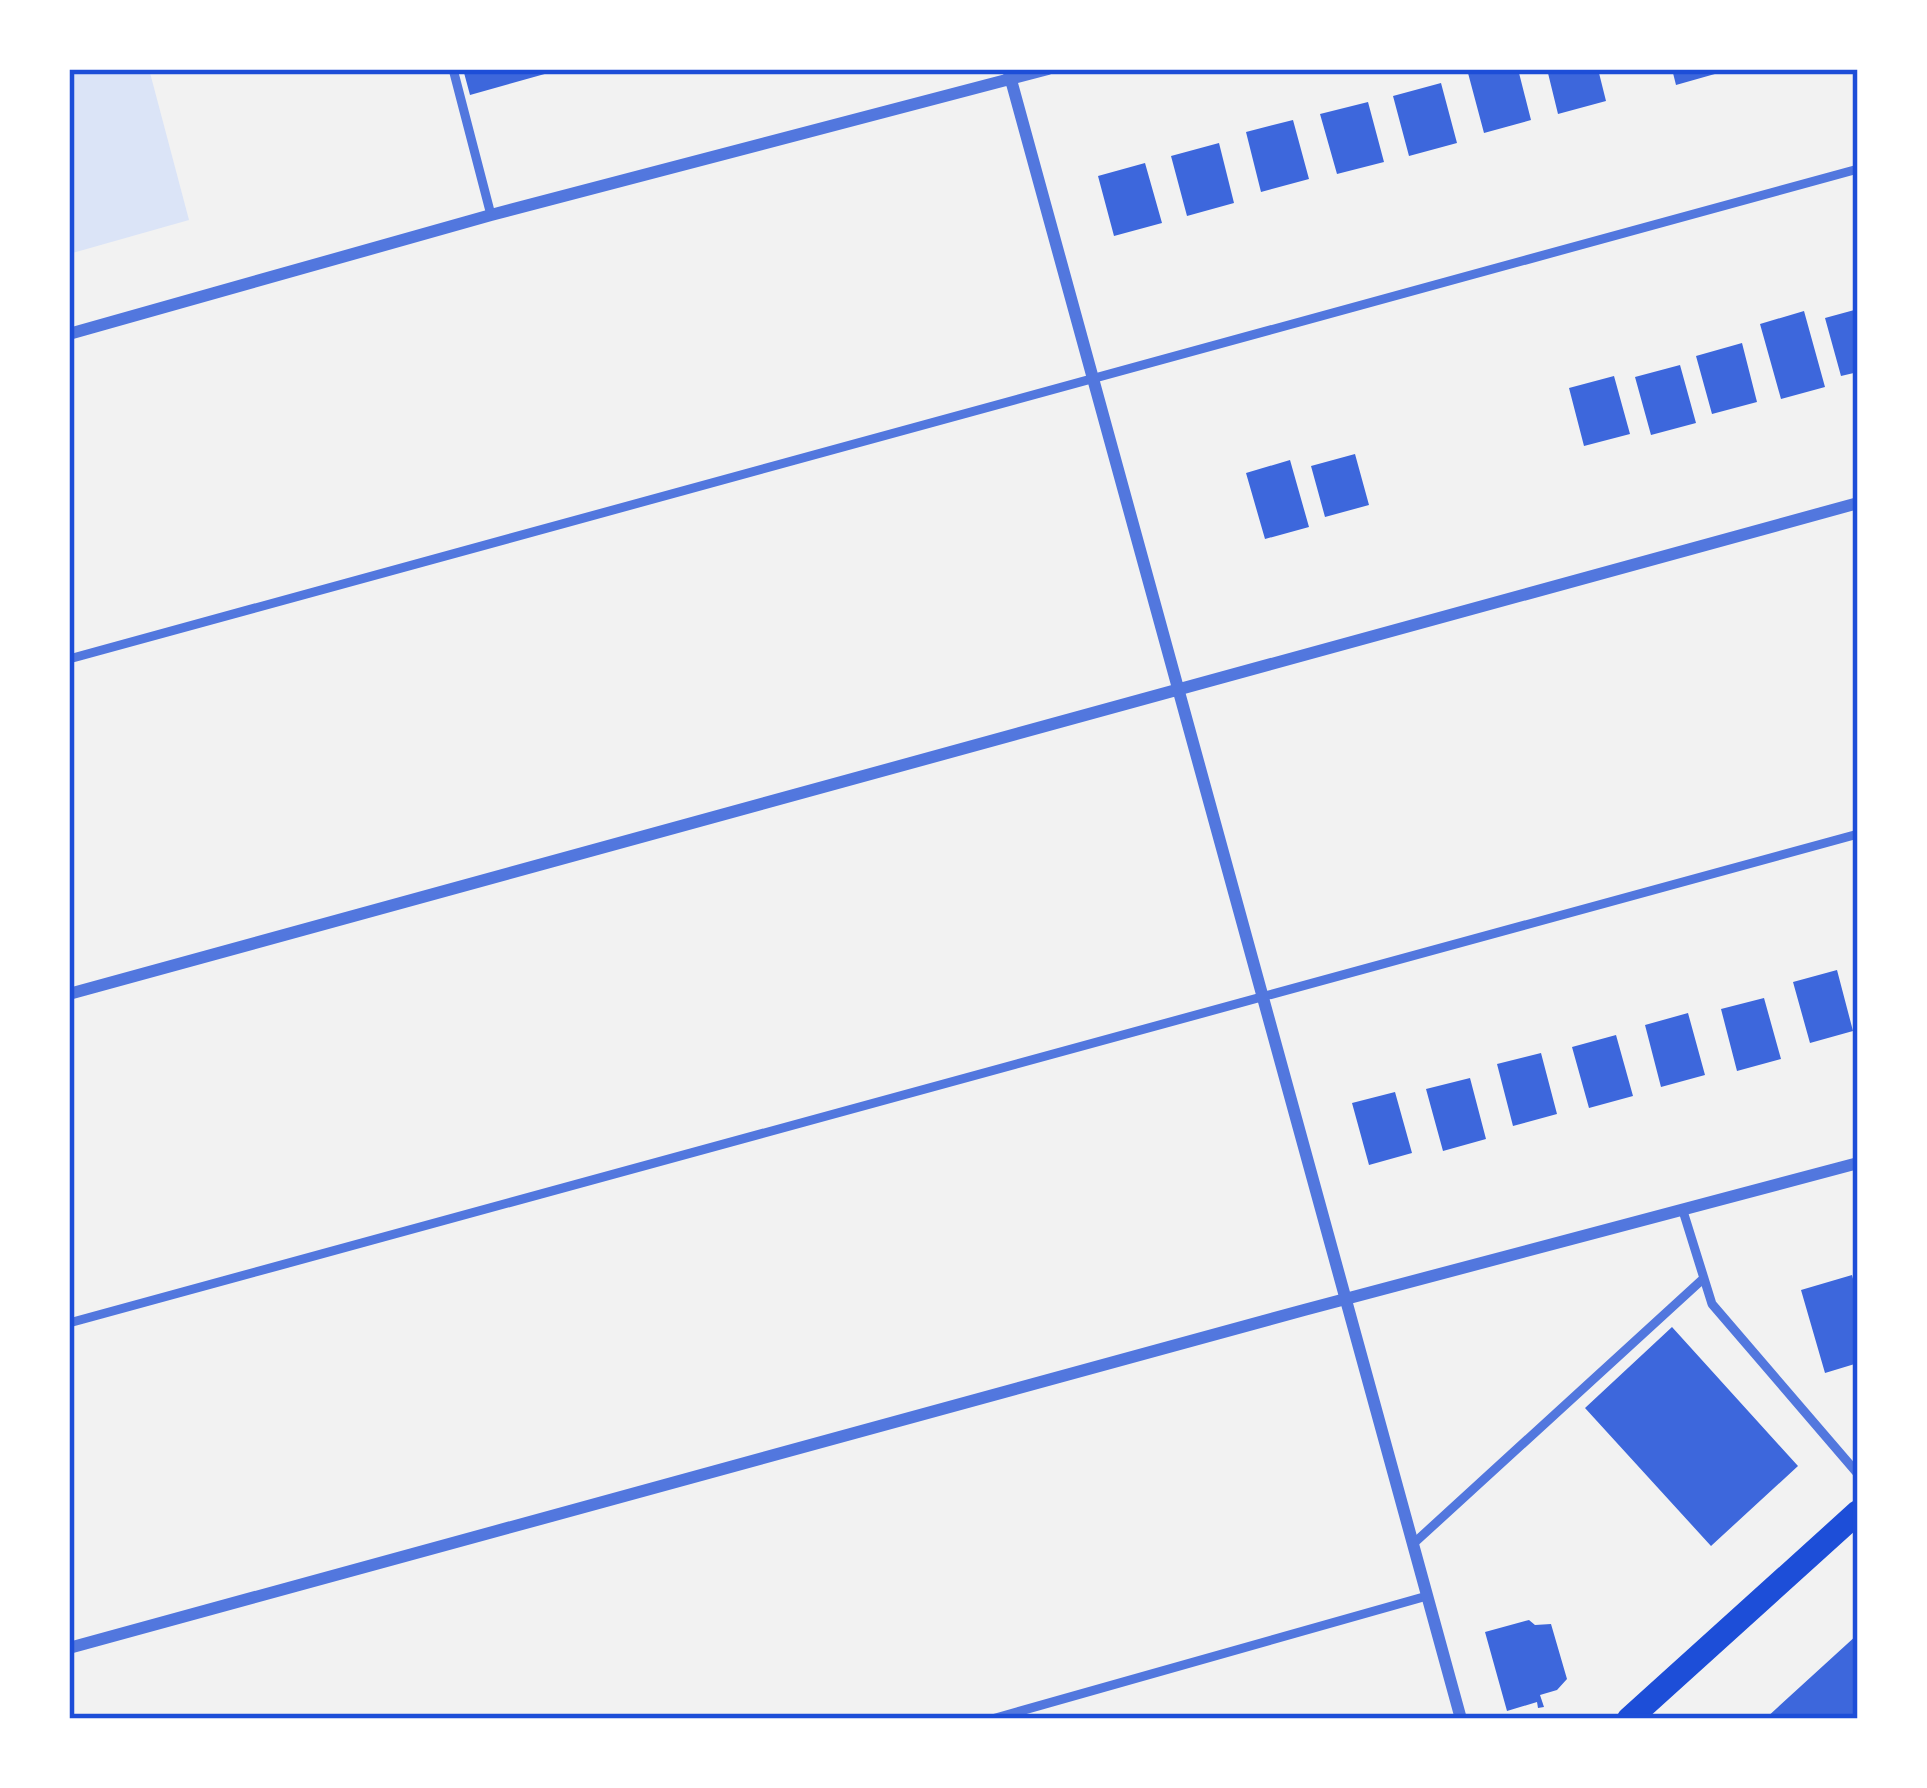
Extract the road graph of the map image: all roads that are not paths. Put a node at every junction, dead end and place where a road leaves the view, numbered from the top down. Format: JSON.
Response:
{"nodes":[{"id":1,"x":452,"y":69,"type":"edge"},
{"id":2,"x":1048,"y":69,"type":"edge"},
{"id":3,"x":1009,"y":74,"type":"edge"},
{"id":4,"x":1858,"y":169,"type":"edge"},
{"id":5,"x":491,"y":215,"type":"junction"},
{"id":6,"x":69,"y":334,"type":"edge"},
{"id":7,"x":1092,"y":378,"type":"junction"},
{"id":8,"x":1858,"y":503,"type":"edge"},
{"id":9,"x":69,"y":659,"type":"edge"},
{"id":10,"x":1175,"y":688,"type":"junction"},
{"id":11,"x":1858,"y":834,"type":"edge"},
{"id":12,"x":69,"y":994,"type":"edge"},
{"id":13,"x":1260,"y":994,"type":"junction"},
{"id":14,"x":1858,"y":1163,"type":"edge"},
{"id":15,"x":1683,"y":1211,"type":"junction"},
{"id":16,"x":1704,"y":1278,"type":"junction"},
{"id":17,"x":1345,"y":1299,"type":"junction"},
{"id":18,"x":69,"y":1323,"type":"edge"},
{"id":19,"x":1858,"y":1474,"type":"edge"},
{"id":20,"x":1858,"y":1512,"type":"edge"},
{"id":21,"x":1413,"y":1544,"type":"junction"},
{"id":22,"x":1427,"y":1596,"type":"junction"},
{"id":23,"x":69,"y":1648,"type":"edge"},
{"id":24,"x":992,"y":1719,"type":"edge"},
{"id":25,"x":1461,"y":1719,"type":"edge"},
{"id":26,"x":1629,"y":1719,"type":"edge"}],
"edges":[{"from":1,"to":5,"type":"lane"},
{"from":2,"to":3,"type":"street"},
{"from":3,"to":5,"type":"street"},
{"from":3,"to":7,"type":"street"},
{"from":4,"to":7,"type":"lane"},
{"from":5,"to":6,"type":"street"},
{"from":7,"to":9,"type":"lane"},
{"from":7,"to":10,"type":"street"},
{"from":8,"to":10,"type":"street"},
{"from":10,"to":12,"type":"street"},
{"from":10,"to":13,"type":"street"},
{"from":11,"to":13,"type":"lane"},
{"from":13,"to":17,"type":"street"},
{"from":13,"to":18,"type":"lane"},
{"from":14,"to":15,"type":"street"},
{"from":15,"to":16,"type":"lane"},
{"from":15,"to":17,"type":"street"},
{"from":16,"to":19,"type":"lane"},
{"from":16,"to":21,"type":"lane"},
{"from":17,"to":21,"type":"street"},
{"from":17,"to":23,"type":"street"},
{"from":20,"to":26,"type":"main road"},
{"from":21,"to":22,"type":"street"},
{"from":22,"to":24,"type":"lane"},
{"from":22,"to":25,"type":"street"}]}
